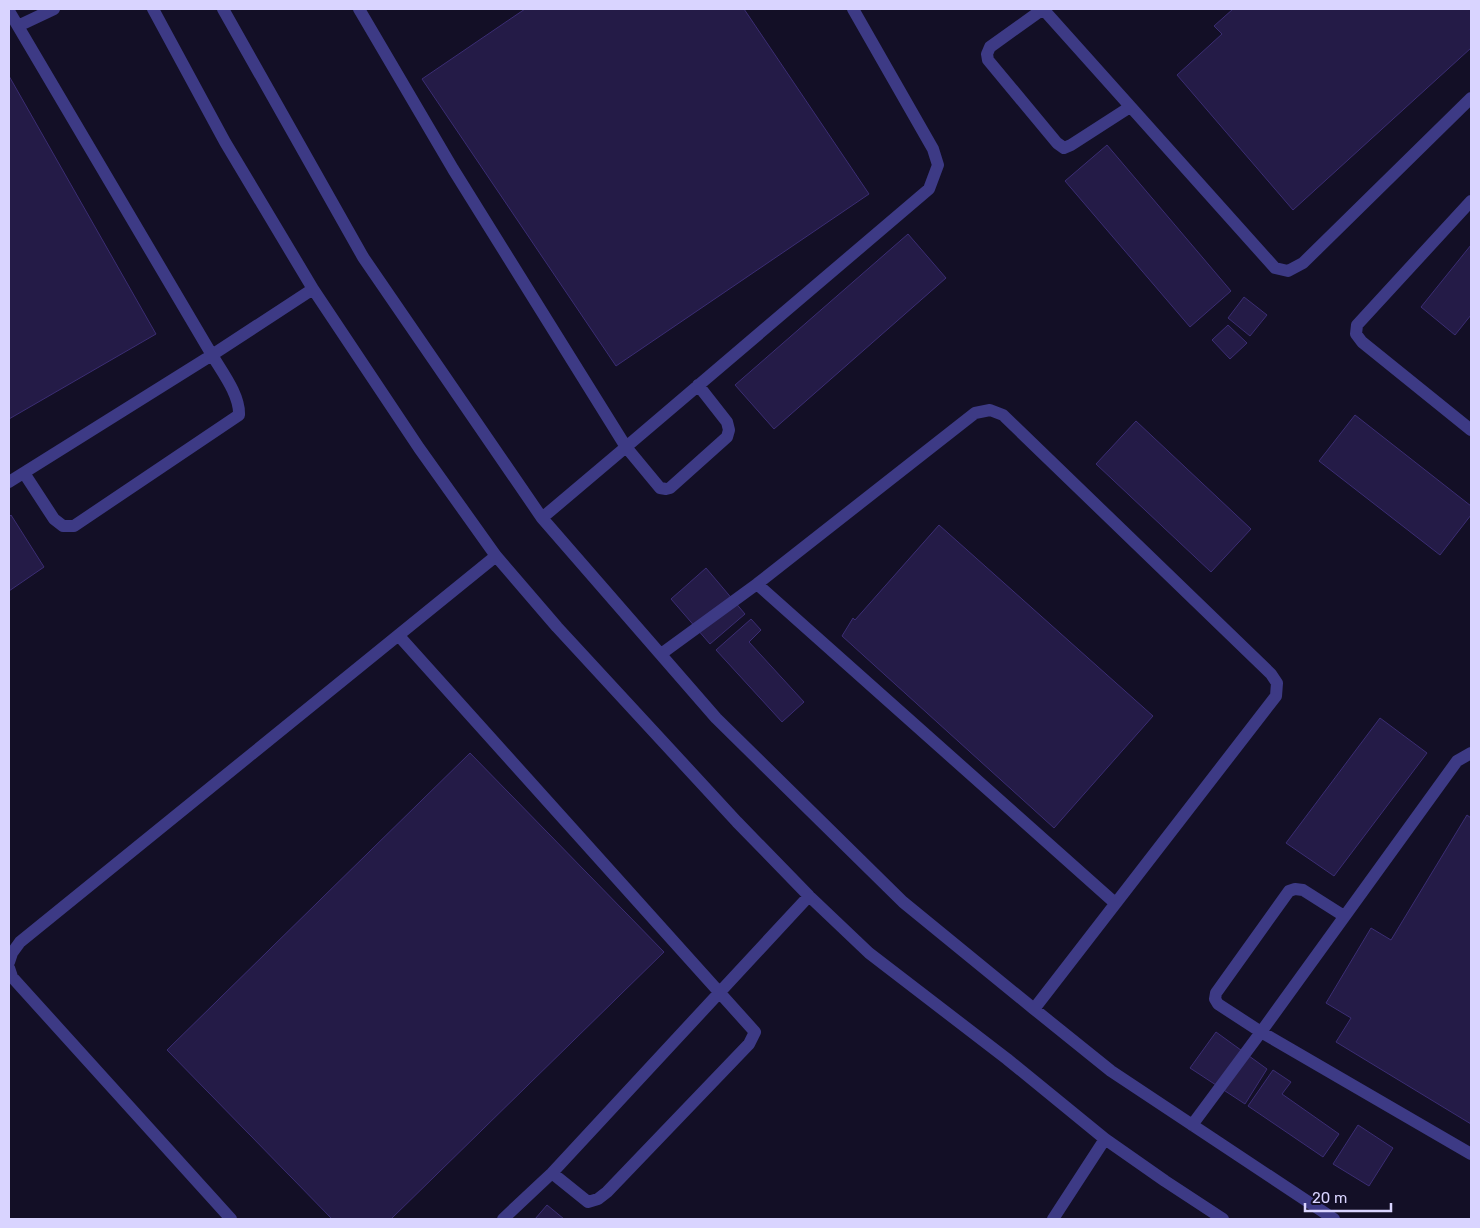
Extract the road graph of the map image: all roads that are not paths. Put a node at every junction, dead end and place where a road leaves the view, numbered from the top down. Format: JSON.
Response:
{"nodes":[{"id":1,"x":54,"y":9,"type":"edge"},
{"id":2,"x":153,"y":9,"type":"edge"},
{"id":3,"x":223,"y":9,"type":"edge"},
{"id":4,"x":359,"y":9,"type":"edge"},
{"id":5,"x":853,"y":9,"type":"edge"},
{"id":6,"x":1043,"y":9,"type":"edge"},
{"id":7,"x":9,"y":11,"type":"edge"},
{"id":8,"x":18,"y":26,"type":"junction"},
{"id":9,"x":1471,"y":98,"type":"edge"},
{"id":10,"x":1130,"y":107,"type":"junction"},
{"id":11,"x":1471,"y":200,"type":"edge"},
{"id":12,"x":314,"y":290,"type":"junction"},
{"id":13,"x":212,"y":355,"type":"junction"},
{"id":14,"x":698,"y":385,"type":"junction"},
{"id":15,"x":1471,"y":430,"type":"edge"},
{"id":16,"x":626,"y":447,"type":"junction"},
{"id":17,"x":24,"y":473,"type":"junction"},
{"id":18,"x":9,"y":482,"type":"edge"},
{"id":19,"x":542,"y":518,"type":"junction"},
{"id":20,"x":496,"y":556,"type":"junction"},
{"id":21,"x":757,"y":584,"type":"junction"},
{"id":22,"x":399,"y":636,"type":"junction"},
{"id":23,"x":661,"y":654,"type":"junction"},
{"id":24,"x":1471,"y":753,"type":"edge"},
{"id":25,"x":809,"y":896,"type":"junction"},
{"id":26,"x":1115,"y":904,"type":"junction"},
{"id":27,"x":1344,"y":916,"type":"junction"},
{"id":28,"x":9,"y":962,"type":"edge"},
{"id":29,"x":9,"y":968,"type":"edge"},
{"id":30,"x":719,"y":994,"type":"junction"},
{"id":31,"x":1034,"y":1009,"type":"junction"},
{"id":32,"x":1261,"y":1032,"type":"junction"},
{"id":33,"x":1192,"y":1125,"type":"junction"},
{"id":34,"x":1105,"y":1139,"type":"junction"},
{"id":35,"x":1471,"y":1154,"type":"edge"},
{"id":36,"x":552,"y":1173,"type":"junction"},
{"id":37,"x":231,"y":1219,"type":"edge"},
{"id":38,"x":503,"y":1219,"type":"edge"},
{"id":39,"x":1053,"y":1219,"type":"edge"},
{"id":40,"x":1223,"y":1219,"type":"edge"},
{"id":41,"x":1334,"y":1219,"type":"edge"}],
"edges":[{"from":1,"to":8,"type":"lane"},
{"from":2,"to":12,"type":"lane"},
{"from":3,"to":19,"type":"lane"},
{"from":4,"to":16,"type":"lane"},
{"from":5,"to":14,"type":"lane"},
{"from":6,"to":10,"type":"lane"},
{"from":6,"to":10,"type":"lane"},
{"from":7,"to":8,"type":"lane"},
{"from":8,"to":13,"type":"lane"},
{"from":9,"to":10,"type":"lane"},
{"from":11,"to":15,"type":"lane"},
{"from":12,"to":13,"type":"lane"},
{"from":12,"to":20,"type":"lane"},
{"from":13,"to":17,"type":"lane"},
{"from":13,"to":17,"type":"lane"},
{"from":14,"to":16,"type":"lane"},
{"from":14,"to":16,"type":"lane"},
{"from":16,"to":19,"type":"lane"},
{"from":17,"to":18,"type":"lane"},
{"from":19,"to":23,"type":"lane"},
{"from":20,"to":22,"type":"lane"},
{"from":20,"to":25,"type":"lane"},
{"from":21,"to":23,"type":"lane"},
{"from":21,"to":26,"type":"lane"},
{"from":21,"to":26,"type":"lane"},
{"from":22,"to":28,"type":"lane"},
{"from":22,"to":30,"type":"lane"},
{"from":23,"to":31,"type":"lane"},
{"from":24,"to":27,"type":"lane"},
{"from":25,"to":30,"type":"lane"},
{"from":25,"to":34,"type":"lane"},
{"from":26,"to":31,"type":"lane"},
{"from":27,"to":32,"type":"lane"},
{"from":27,"to":32,"type":"lane"},
{"from":29,"to":37,"type":"lane"},
{"from":30,"to":36,"type":"lane"},
{"from":30,"to":36,"type":"lane"},
{"from":31,"to":33,"type":"lane"},
{"from":32,"to":33,"type":"lane"},
{"from":32,"to":35,"type":"lane"},
{"from":33,"to":41,"type":"lane"},
{"from":34,"to":39,"type":"lane"},
{"from":34,"to":40,"type":"lane"},
{"from":36,"to":38,"type":"lane"}]}
